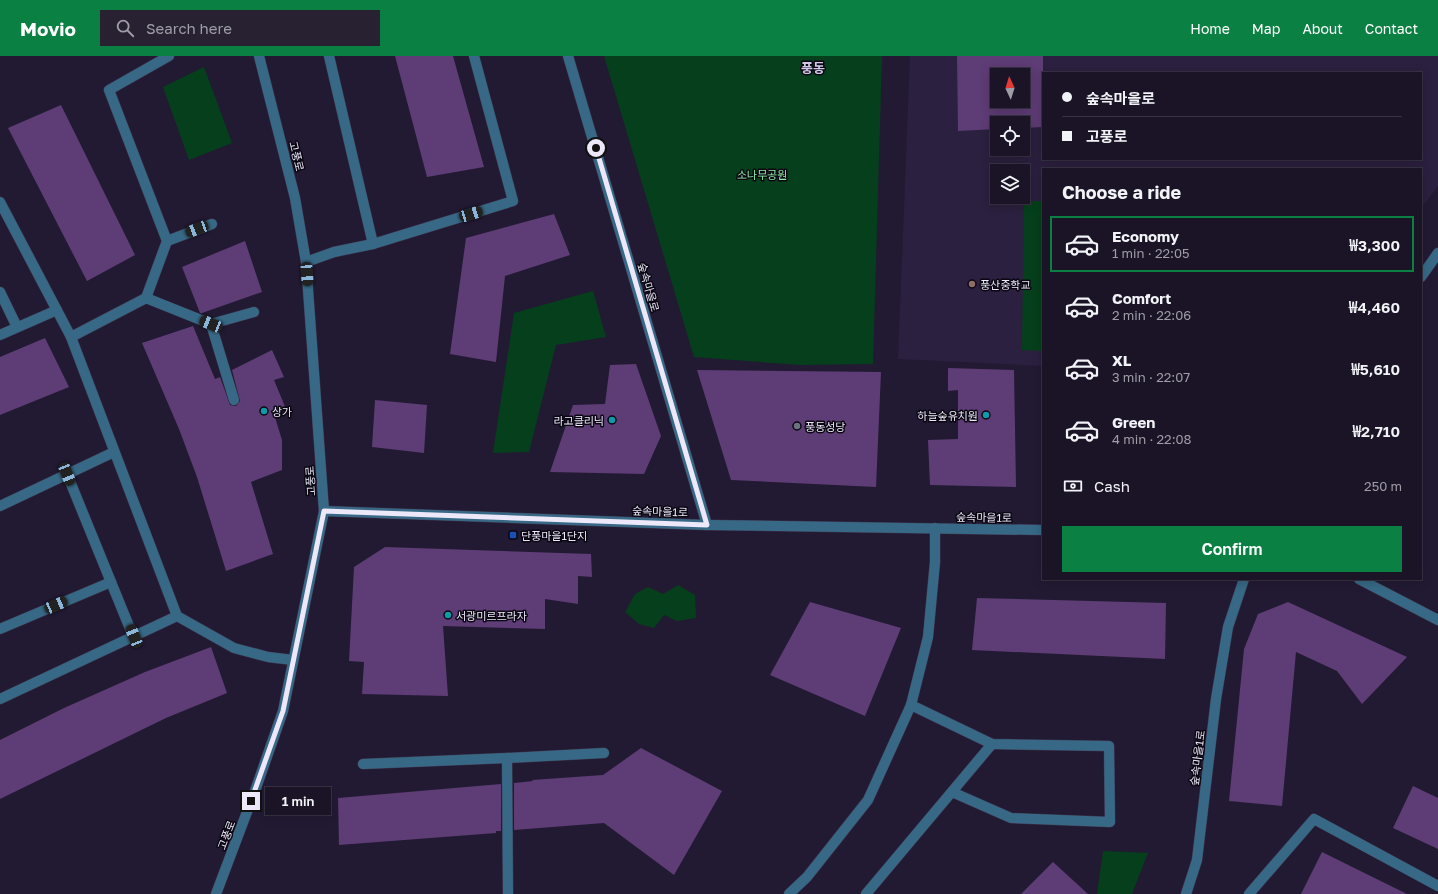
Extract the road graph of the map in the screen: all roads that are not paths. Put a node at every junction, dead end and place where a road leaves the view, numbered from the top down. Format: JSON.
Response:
{"nodes":[{"id":1,"x":169,"y":56,"type":"edge"},
{"id":2,"x":259,"y":56,"type":"edge"},
{"id":3,"x":329,"y":56,"type":"edge"},
{"id":4,"x":474,"y":56,"type":"edge"},
{"id":5,"x":568,"y":56,"type":"edge"},
{"id":6,"x":0,"y":202,"type":"edge"},
{"id":7,"x":212,"y":224,"type":"dead end"},
{"id":8,"x":167,"y":240,"type":"junction"},
{"id":9,"x":373,"y":244,"type":"junction"},
{"id":10,"x":1438,"y":253,"type":"edge"},
{"id":11,"x":306,"y":262,"type":"junction"},
{"id":12,"x":1422,"y":276,"type":"edge"},
{"id":13,"x":0,"y":292,"type":"edge"},
{"id":14,"x":146,"y":298,"type":"junction"},
{"id":15,"x":57,"y":310,"type":"junction"},
{"id":16,"x":254,"y":312,"type":"dead end"},
{"id":17,"x":211,"y":324,"type":"junction"},
{"id":18,"x":17,"y":327,"type":"junction"},
{"id":19,"x":0,"y":335,"type":"edge"},
{"id":20,"x":71,"y":337,"type":"junction"},
{"id":21,"x":234,"y":400,"type":"dead end"},
{"id":22,"x":114,"y":452,"type":"junction"},
{"id":23,"x":67,"y":474,"type":"junction"},
{"id":24,"x":0,"y":506,"type":"edge"},
{"id":25,"x":324,"y":511,"type":"junction"},
{"id":26,"x":707,"y":525,"type":"junction"},
{"id":27,"x":935,"y":528,"type":"junction"},
{"id":28,"x":1042,"y":530,"type":"edge"},
{"id":29,"x":1244,"y":580,"type":"edge"},
{"id":30,"x":1361,"y":580,"type":"edge"},
{"id":31,"x":111,"y":582,"type":"junction"},
{"id":32,"x":177,"y":616,"type":"junction"},
{"id":33,"x":1438,"y":620,"type":"edge"},
{"id":34,"x":0,"y":629,"type":"edge"},
{"id":35,"x":134,"y":636,"type":"junction"},
{"id":36,"x":293,"y":660,"type":"junction"},
{"id":37,"x":0,"y":700,"type":"edge"},
{"id":38,"x":911,"y":705,"type":"junction"},
{"id":39,"x":992,"y":744,"type":"junction"},
{"id":40,"x":604,"y":753,"type":"dead end"},
{"id":41,"x":507,"y":758,"type":"junction"},
{"id":42,"x":363,"y":764,"type":"dead end"},
{"id":43,"x":952,"y":792,"type":"junction"},
{"id":44,"x":1438,"y":886,"type":"edge"},
{"id":45,"x":216,"y":894,"type":"edge"},
{"id":46,"x":508,"y":894,"type":"edge"},
{"id":47,"x":789,"y":894,"type":"edge"},
{"id":48,"x":866,"y":894,"type":"edge"},
{"id":49,"x":1186,"y":894,"type":"edge"},
{"id":50,"x":1250,"y":894,"type":"edge"}],
"edges":[{"from":1,"to":8,"type":"street"},
{"from":2,"to":11,"type":"street","name":"고풍로"},
{"from":3,"to":9,"type":"street"},
{"from":4,"to":9,"type":"street"},
{"from":5,"to":26,"type":"street","name":"숲속마을로"},
{"from":6,"to":15,"type":"street"},
{"from":7,"to":8,"type":"street"},
{"from":8,"to":14,"type":"street"},
{"from":9,"to":11,"type":"street"},
{"from":10,"to":12,"type":"street"},
{"from":11,"to":25,"type":"street","name":"고풍로"},
{"from":13,"to":18,"type":"street"},
{"from":14,"to":17,"type":"street"},
{"from":14,"to":20,"type":"street"},
{"from":15,"to":18,"type":"street"},
{"from":15,"to":20,"type":"street"},
{"from":16,"to":17,"type":"street"},
{"from":17,"to":21,"type":"street"},
{"from":18,"to":19,"type":"street"},
{"from":20,"to":22,"type":"street"},
{"from":22,"to":23,"type":"street"},
{"from":22,"to":32,"type":"street"},
{"from":23,"to":24,"type":"street"},
{"from":23,"to":31,"type":"street"},
{"from":25,"to":26,"type":"street","name":"숲속마을1로"},
{"from":25,"to":36,"type":"street","name":"고풍로"},
{"from":26,"to":27,"type":"street","name":"숲속마을1로"},
{"from":27,"to":28,"type":"street","name":"숲속마을1로"},
{"from":27,"to":38,"type":"street"},
{"from":29,"to":49,"type":"street","name":"숲속마을1로"},
{"from":30,"to":33,"type":"street"},
{"from":31,"to":34,"type":"street"},
{"from":31,"to":35,"type":"street"},
{"from":32,"to":35,"type":"street"},
{"from":32,"to":36,"type":"street"},
{"from":35,"to":37,"type":"street"},
{"from":36,"to":45,"type":"street","name":"고풍로"},
{"from":38,"to":39,"type":"street"},
{"from":38,"to":47,"type":"street"},
{"from":39,"to":43,"type":"street"},
{"from":39,"to":43,"type":"street"},
{"from":40,"to":41,"type":"street"},
{"from":41,"to":42,"type":"street"},
{"from":41,"to":46,"type":"street"},
{"from":43,"to":48,"type":"street"},
{"from":44,"to":50,"type":"street"}]}
